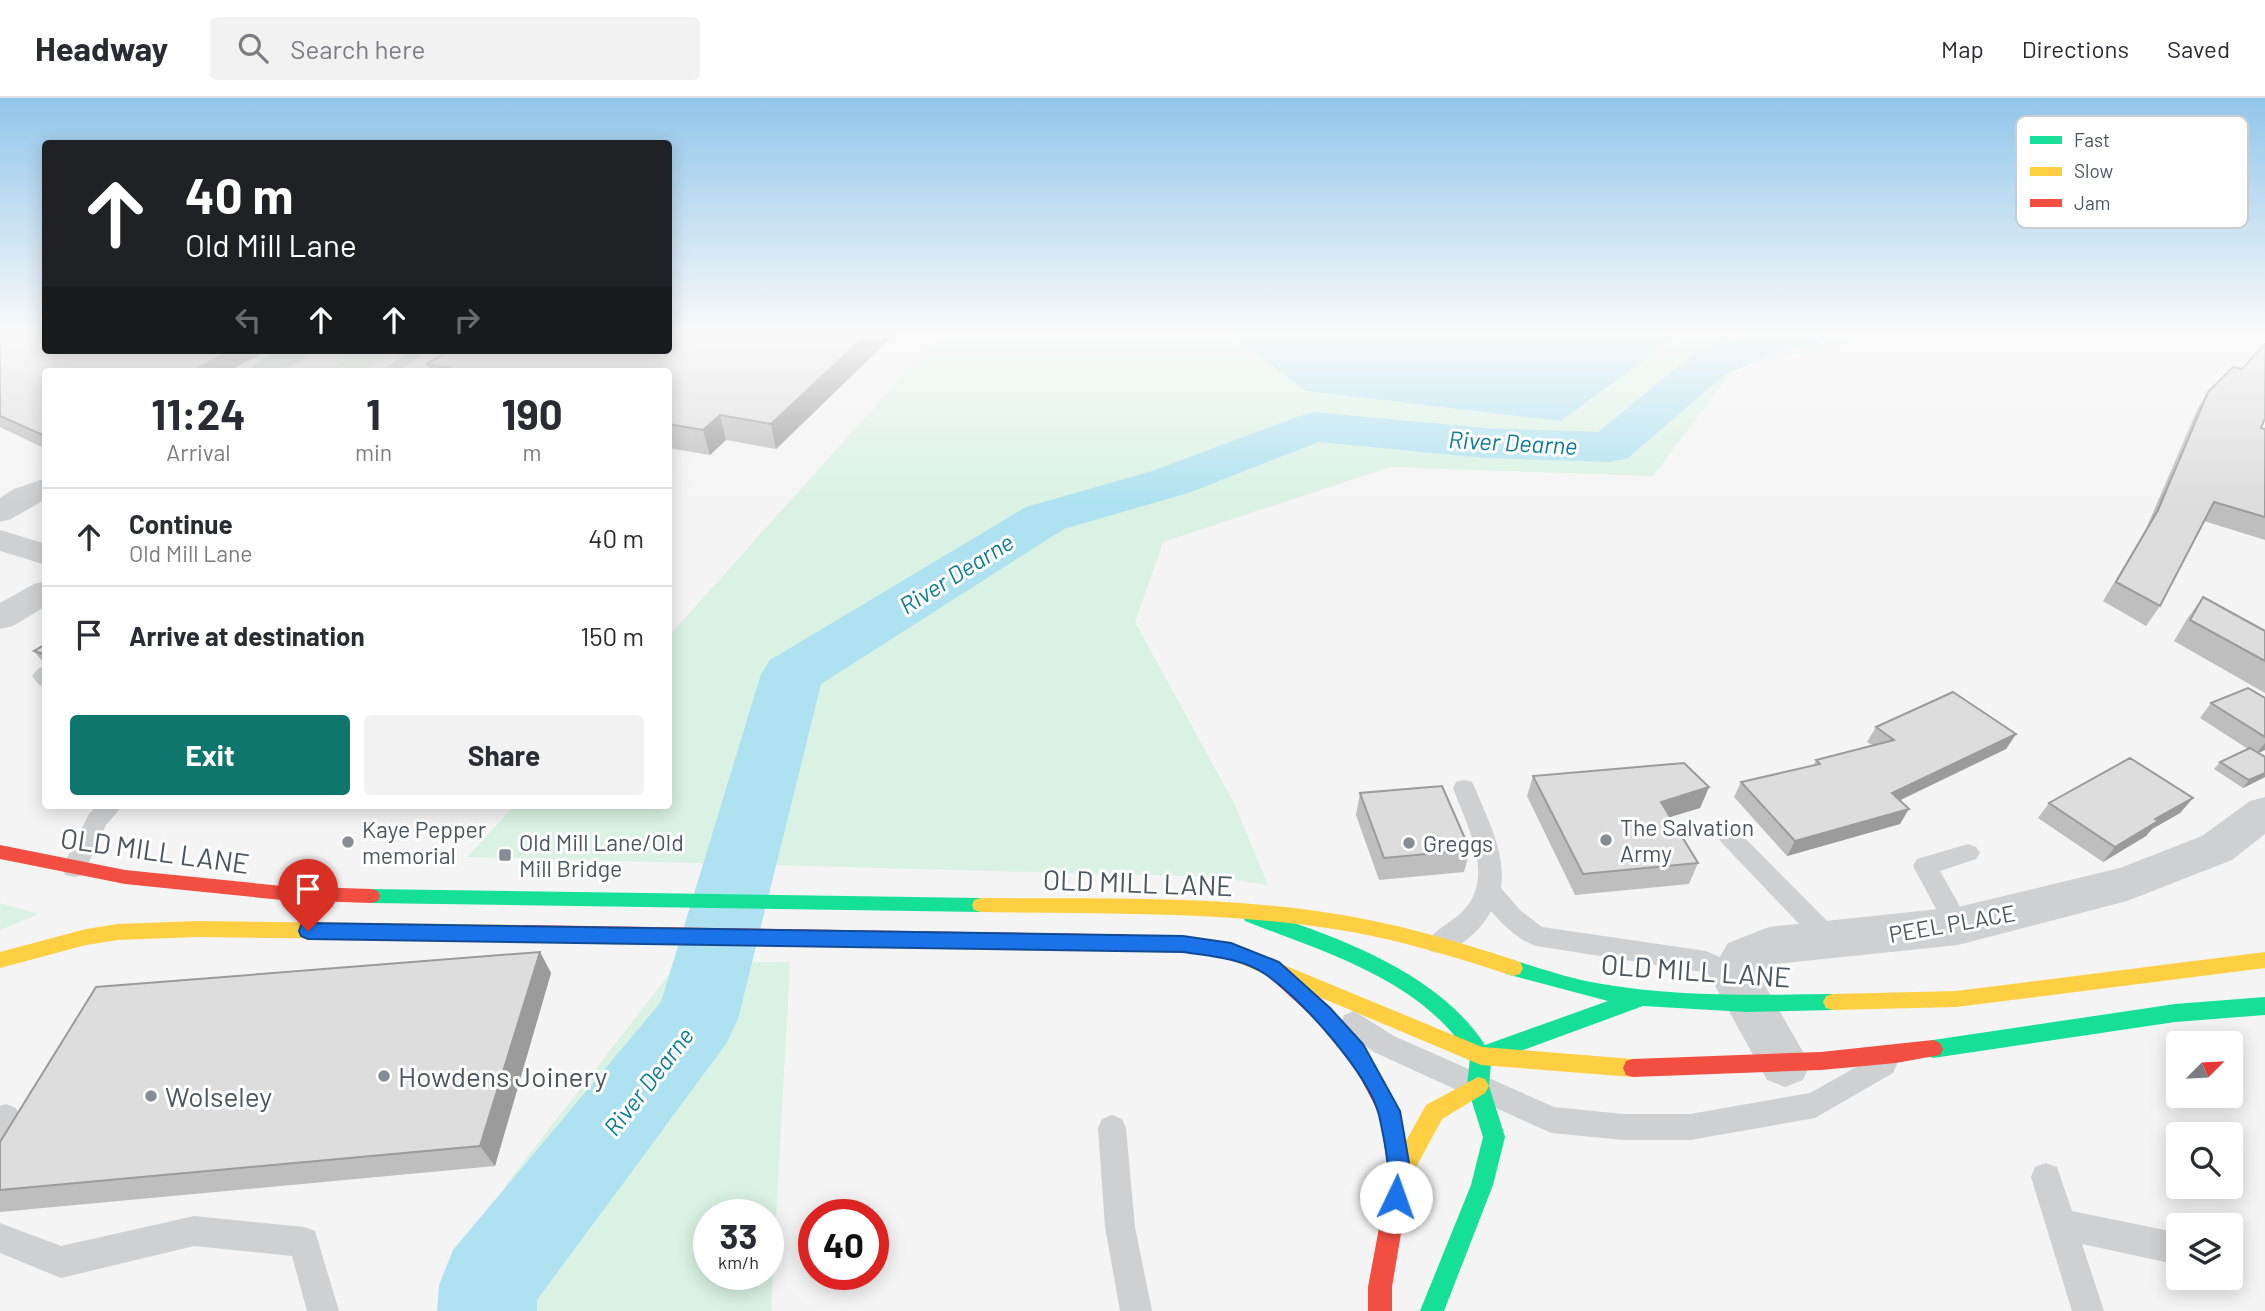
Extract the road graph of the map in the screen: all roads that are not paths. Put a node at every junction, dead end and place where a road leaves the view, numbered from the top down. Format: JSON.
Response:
{"nodes":[{"id":1,"x":42,"y":489,"type":"edge"},
{"id":2,"x":0,"y":512,"type":"edge"},
{"id":3,"x":0,"y":540,"type":"edge"},
{"id":4,"x":42,"y":554,"type":"edge"},
{"id":5,"x":42,"y":593,"type":"edge"},
{"id":6,"x":0,"y":618,"type":"edge"},
{"id":7,"x":1464,"y":788,"type":"dead end"},
{"id":8,"x":108,"y":809,"type":"edge"},
{"id":9,"x":2265,"y":812,"type":"edge"},
{"id":10,"x":1730,"y":837,"type":"dead end"},
{"id":11,"x":0,"y":852,"type":"edge"},
{"id":12,"x":1968,"y":853,"type":"dead end"},
{"id":13,"x":74,"y":868,"type":"junction"},
{"id":14,"x":1489,"y":891,"type":"junction"},
{"id":15,"x":1241,"y":911,"type":"junction"},
{"id":16,"x":1958,"y":926,"type":"junction"},
{"id":17,"x":1831,"y":942,"type":"junction"},
{"id":18,"x":1439,"y":944,"type":"junction"},
{"id":19,"x":48,"y":946,"type":"junction"},
{"id":20,"x":0,"y":960,"type":"edge"},
{"id":21,"x":2265,"y":960,"type":"edge"},
{"id":22,"x":1272,"y":968,"type":"junction"},
{"id":23,"x":0,"y":973,"type":"edge"},
{"id":24,"x":1741,"y":990,"type":"junction"},
{"id":25,"x":1644,"y":997,"type":"junction"},
{"id":26,"x":2265,"y":1006,"type":"edge"},
{"id":27,"x":1896,"y":1055,"type":"junction"},
{"id":28,"x":1481,"y":1056,"type":"junction"},
{"id":29,"x":1785,"y":1064,"type":"junction"},
{"id":30,"x":1478,"y":1086,"type":"junction"},
{"id":31,"x":1112,"y":1128,"type":"dead end"},
{"id":32,"x":1400,"y":1174,"type":"junction"},
{"id":33,"x":2046,"y":1177,"type":"dead end"},
{"id":34,"x":2061,"y":1224,"type":"junction"},
{"id":35,"x":0,"y":1238,"type":"edge"},
{"id":36,"x":2166,"y":1245,"type":"edge"},
{"id":37,"x":323,"y":1311,"type":"edge"},
{"id":38,"x":1136,"y":1311,"type":"edge"},
{"id":39,"x":1380,"y":1311,"type":"edge"},
{"id":40,"x":1432,"y":1311,"type":"edge"},
{"id":41,"x":2088,"y":1311,"type":"edge"}],
"edges":[{"from":1,"to":2,"type":"street"},
{"from":3,"to":4,"type":"street"},
{"from":5,"to":6,"type":"street"},
{"from":7,"to":14,"type":"lane"},
{"from":8,"to":13,"type":"lane"},
{"from":9,"to":16,"type":"street","name":"PEEL PLACE"},
{"from":10,"to":17,"type":"lane"},
{"from":11,"to":13,"type":"main road","name":"OLD MILL LANE"},
{"from":12,"to":16,"type":"lane"},
{"from":13,"to":15,"type":"main road","name":"OLD MILL LANE"},
{"from":14,"to":18,"type":"lane"},
{"from":14,"to":24,"type":"lane"},
{"from":15,"to":18,"type":"main road","name":"OLD MILL LANE"},
{"from":15,"to":28,"type":"main road"},
{"from":16,"to":17,"type":"street","name":"PEEL PLACE"},
{"from":17,"to":24,"type":"street","name":"PEEL PLACE"},
{"from":18,"to":25,"type":"main road","name":"OLD MILL LANE"},
{"from":19,"to":20,"type":"main road"},
{"from":19,"to":22,"type":"main road"},
{"from":19,"to":23,"type":"lane"},
{"from":21,"to":24,"type":"main road","name":"OLD MILL LANE"},
{"from":22,"to":28,"type":"main road"},
{"from":22,"to":30,"type":"lane"},
{"from":22,"to":32,"type":"main road"},
{"from":24,"to":25,"type":"main road","name":"OLD MILL LANE"},
{"from":24,"to":29,"type":"street"},
{"from":25,"to":28,"type":"main road"},
{"from":26,"to":27,"type":"main road"},
{"from":27,"to":29,"type":"main road"},
{"from":27,"to":30,"type":"lane"},
{"from":28,"to":29,"type":"main road"},
{"from":28,"to":30,"type":"main road"},
{"from":30,"to":32,"type":"main road"},
{"from":30,"to":40,"type":"main road"},
{"from":31,"to":38,"type":"lane"},
{"from":32,"to":39,"type":"main road"},
{"from":33,"to":34,"type":"lane"},
{"from":34,"to":36,"type":"lane"},
{"from":34,"to":41,"type":"lane"},
{"from":35,"to":37,"type":"lane"}]}
